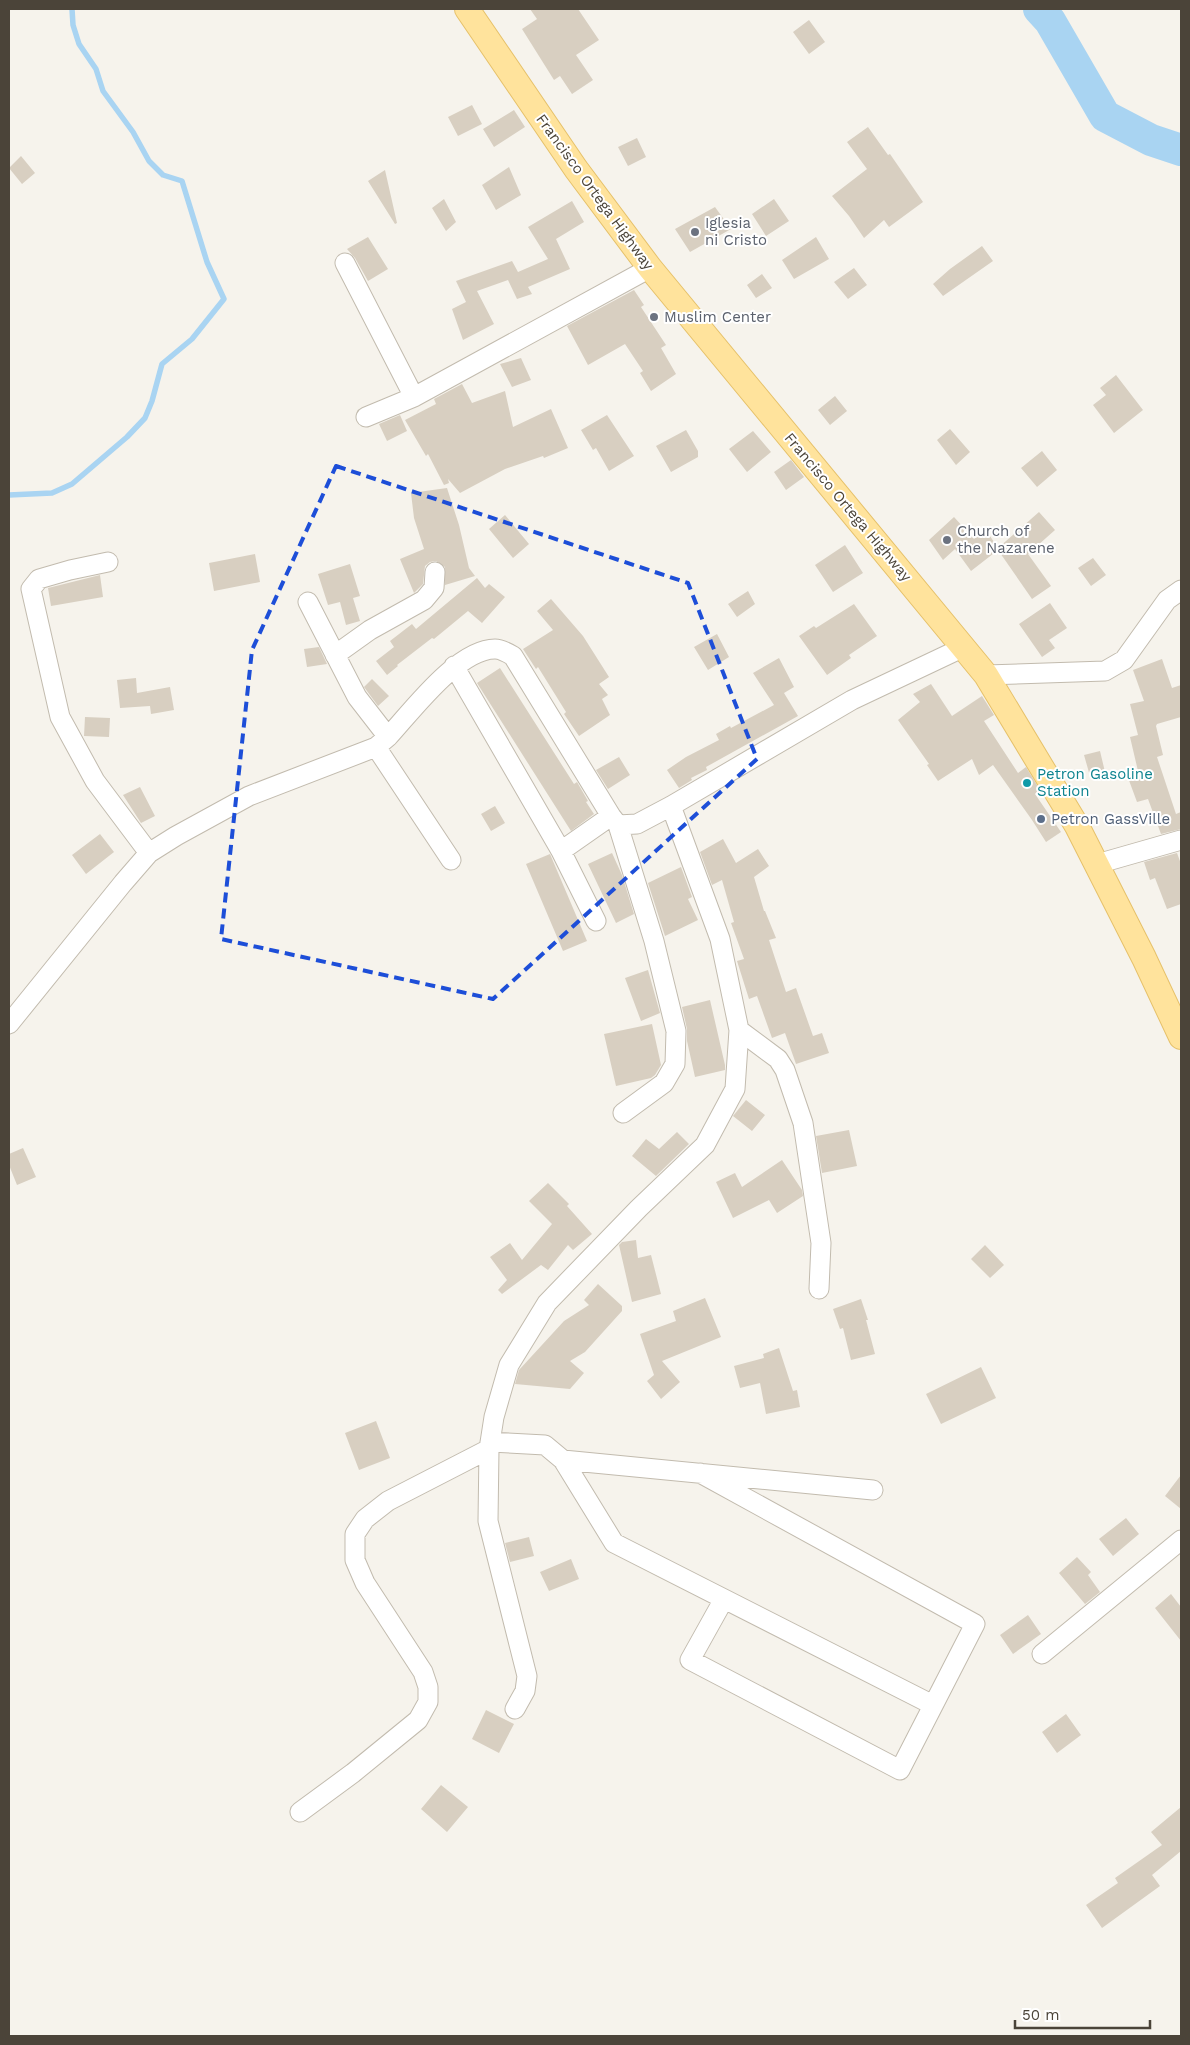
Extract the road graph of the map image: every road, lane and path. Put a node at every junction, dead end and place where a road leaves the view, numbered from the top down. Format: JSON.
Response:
{"nodes":[{"id":1,"x":467,"y":9,"type":"edge"},
{"id":2,"x":345,"y":263,"type":"dead end"},
{"id":3,"x":650,"y":268,"type":"junction"},
{"id":4,"x":414,"y":397,"type":"junction"},
{"id":5,"x":366,"y":417,"type":"dead end"},
{"id":6,"x":108,"y":562,"type":"dead end"},
{"id":7,"x":435,"y":572,"type":"dead end"},
{"id":8,"x":1181,"y":590,"type":"edge"},
{"id":9,"x":308,"y":602,"type":"dead end"},
{"id":10,"x":964,"y":647,"type":"junction"},
{"id":11,"x":335,"y":655,"type":"junction"},
{"id":12,"x":454,"y":666,"type":"junction"},
{"id":13,"x":986,"y":675,"type":"junction"},
{"id":14,"x":382,"y":742,"type":"junction"},
{"id":15,"x":671,"y":806,"type":"junction"},
{"id":16,"x":615,"y":821,"type":"junction"},
{"id":17,"x":1181,"y":840,"type":"edge"},
{"id":18,"x":561,"y":851,"type":"junction"},
{"id":19,"x":150,"y":853,"type":"junction"},
{"id":20,"x":450,"y":860,"type":"dead end"},
{"id":21,"x":1097,"y":864,"type":"junction"},
{"id":22,"x":596,"y":921,"type":"dead end"},
{"id":23,"x":9,"y":1024,"type":"edge"},
{"id":24,"x":739,"y":1030,"type":"junction"},
{"id":25,"x":1181,"y":1037,"type":"edge"},
{"id":26,"x":623,"y":1113,"type":"dead end"},
{"id":27,"x":819,"y":1289,"type":"dead end"},
{"id":28,"x":490,"y":1445,"type":"junction"},
{"id":29,"x":563,"y":1460,"type":"junction"},
{"id":30,"x":700,"y":1473,"type":"junction"},
{"id":31,"x":873,"y":1490,"type":"dead end"},
{"id":32,"x":1181,"y":1540,"type":"edge"},
{"id":33,"x":724,"y":1598,"type":"junction"},
{"id":34,"x":1042,"y":1654,"type":"dead end"},
{"id":35,"x":933,"y":1705,"type":"junction"},
{"id":36,"x":515,"y":1710,"type":"dead end"},
{"id":37,"x":300,"y":1812,"type":"dead end"}],
"edges":[{"from":1,"to":3,"type":"main road","name":"Francisco Ortega Highway"},
{"from":2,"to":4,"type":"street"},
{"from":3,"to":4,"type":"street"},
{"from":3,"to":10,"type":"main road","name":"Francisco Ortega Highway"},
{"from":4,"to":5,"type":"street"},
{"from":6,"to":19,"type":"street"},
{"from":7,"to":11,"type":"street"},
{"from":8,"to":13,"type":"street"},
{"from":9,"to":11,"type":"street"},
{"from":10,"to":13,"type":"main road","name":"Francisco Ortega Highway"},
{"from":10,"to":15,"type":"street"},
{"from":11,"to":14,"type":"street"},
{"from":12,"to":14,"type":"street"},
{"from":12,"to":16,"type":"street"},
{"from":12,"to":18,"type":"street"},
{"from":13,"to":21,"type":"main road","name":"Francisco Ortega Highway"},
{"from":14,"to":19,"type":"street"},
{"from":14,"to":20,"type":"street"},
{"from":15,"to":16,"type":"street"},
{"from":15,"to":24,"type":"street"},
{"from":16,"to":18,"type":"street"},
{"from":16,"to":26,"type":"street"},
{"from":17,"to":21,"type":"street"},
{"from":18,"to":22,"type":"street"},
{"from":19,"to":23,"type":"street"},
{"from":21,"to":25,"type":"main road","name":"Francisco Ortega Highway"},
{"from":24,"to":27,"type":"street"},
{"from":24,"to":28,"type":"street"},
{"from":28,"to":29,"type":"street"},
{"from":28,"to":36,"type":"street"},
{"from":28,"to":37,"type":"street"},
{"from":29,"to":30,"type":"street"},
{"from":29,"to":33,"type":"street"},
{"from":30,"to":31,"type":"street"},
{"from":30,"to":35,"type":"street"},
{"from":32,"to":34,"type":"street"},
{"from":33,"to":35,"type":"street"},
{"from":33,"to":35,"type":"street"}]}
